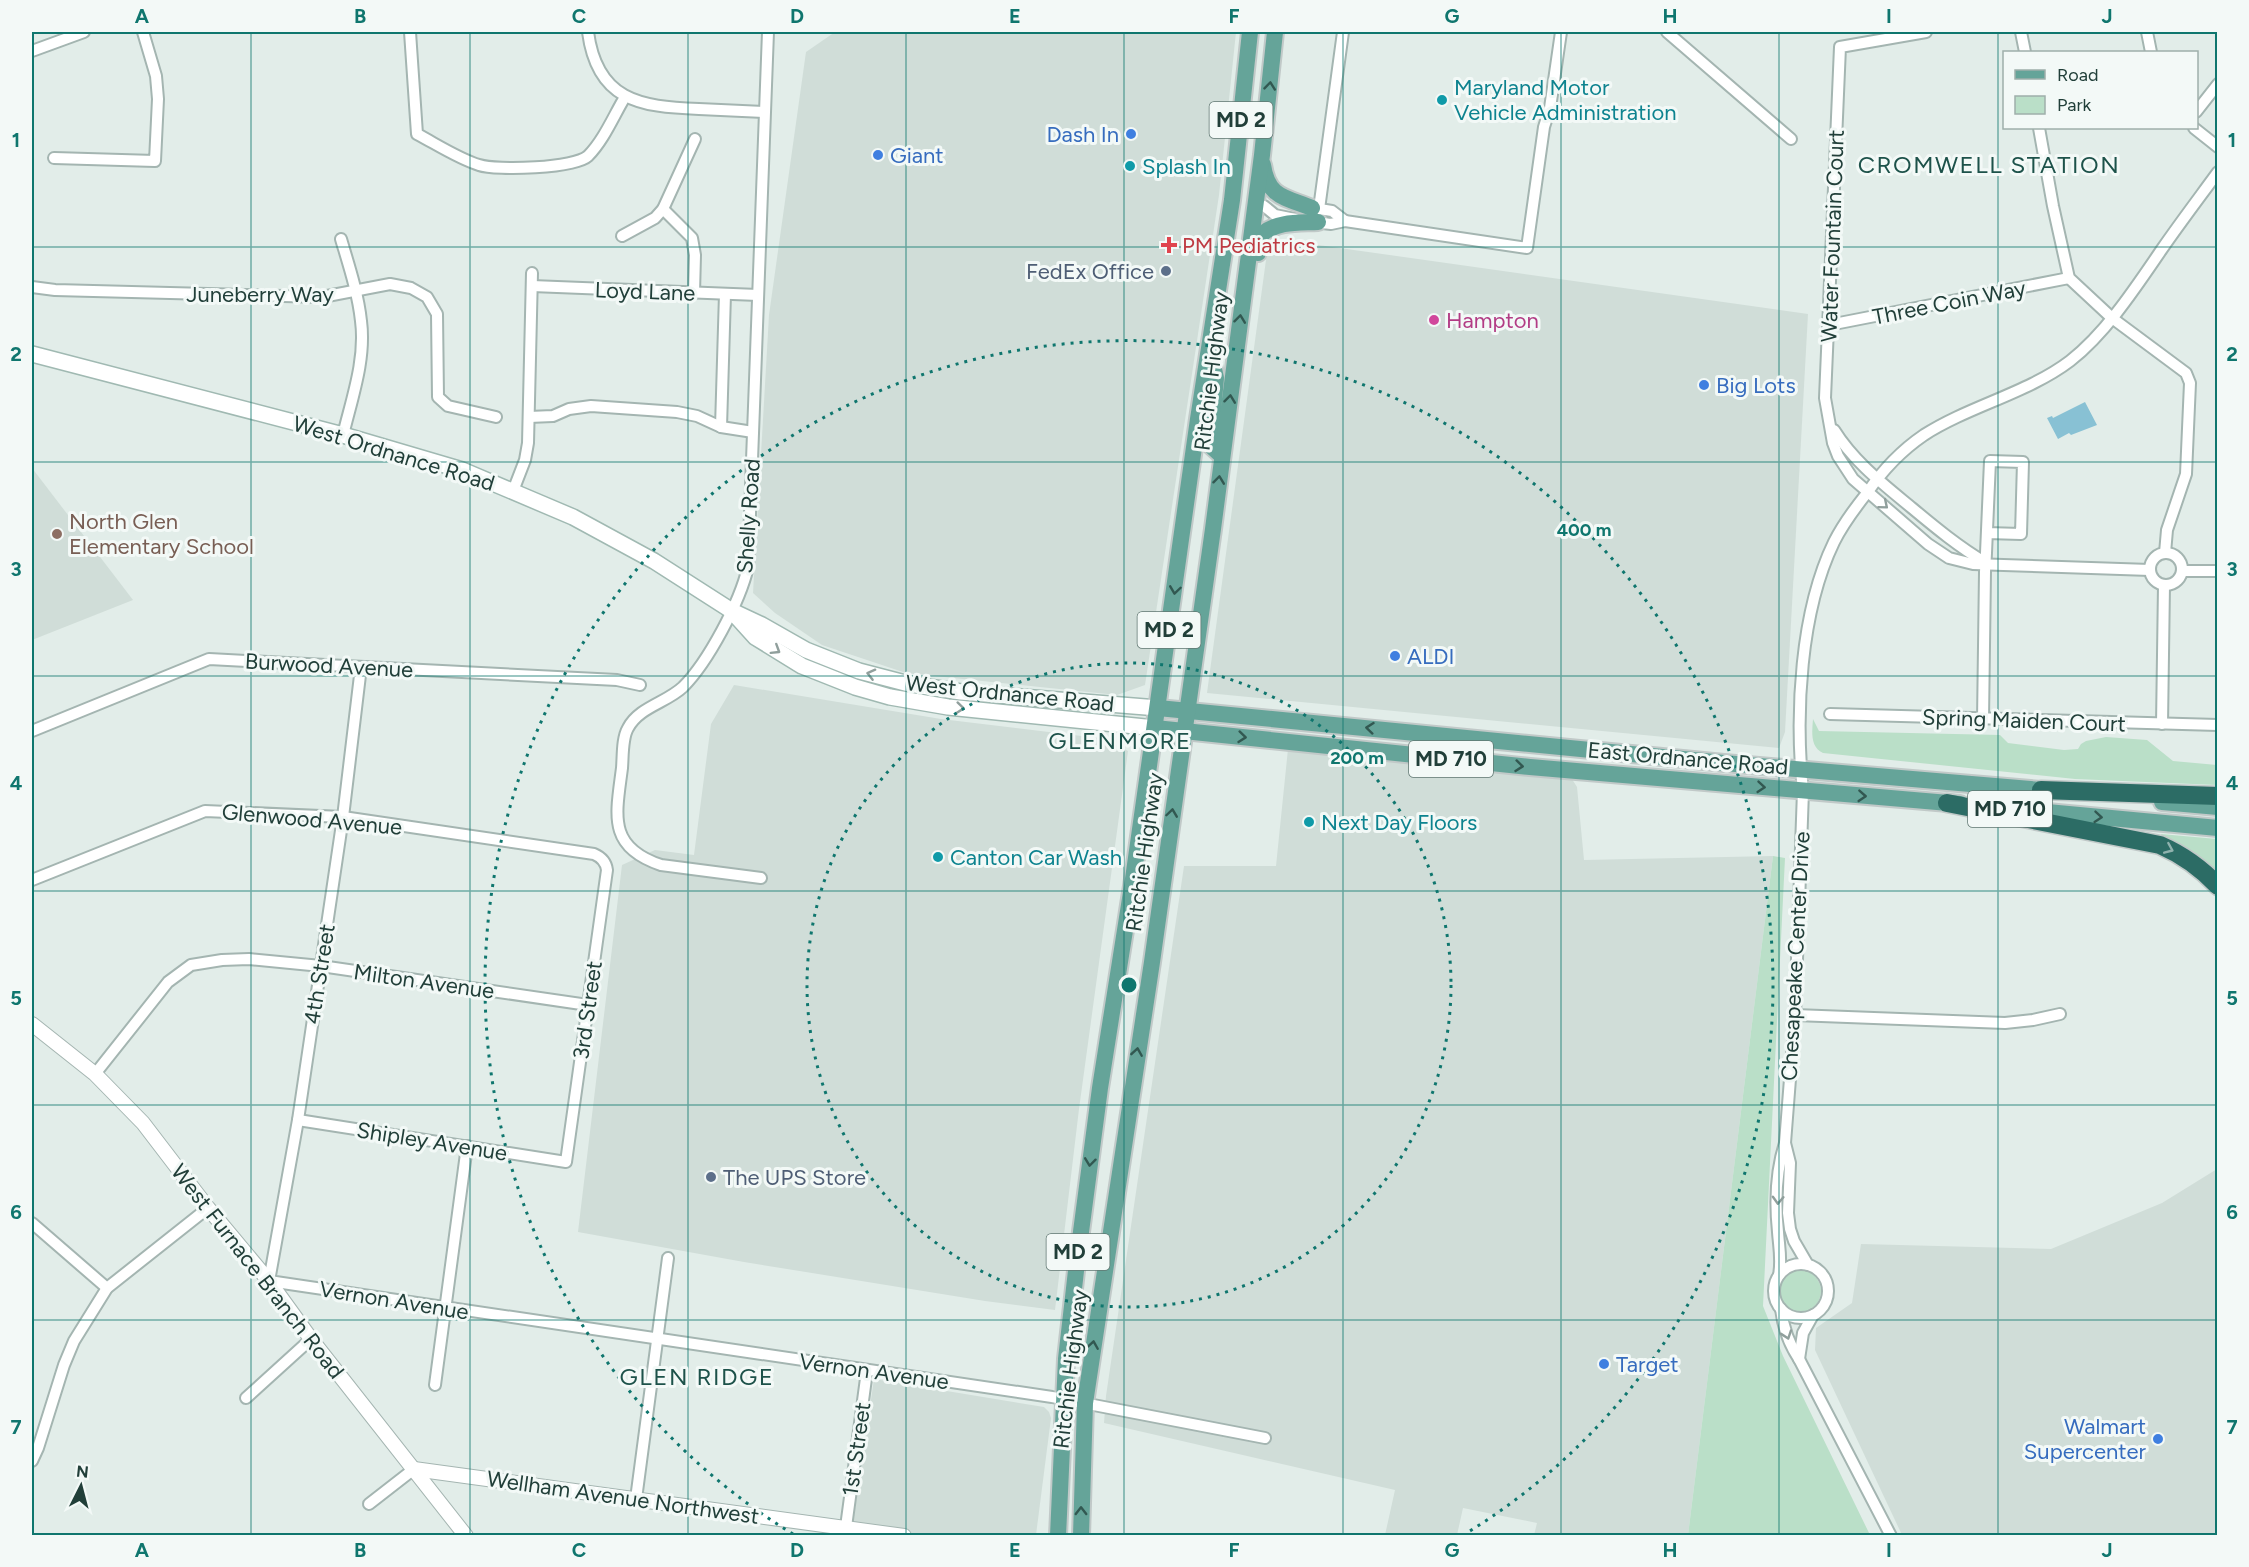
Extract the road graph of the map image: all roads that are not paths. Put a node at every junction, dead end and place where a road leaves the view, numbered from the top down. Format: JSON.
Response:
{"nodes":[{"id":1,"x":84,"y":32,"type":"edge"},
{"id":2,"x":143,"y":32,"type":"edge"},
{"id":3,"x":410,"y":32,"type":"edge"},
{"id":4,"x":588,"y":32,"type":"edge"},
{"id":5,"x":768,"y":32,"type":"edge"},
{"id":6,"x":1250,"y":32,"type":"edge"},
{"id":7,"x":1275,"y":32,"type":"edge"},
{"id":8,"x":1343,"y":32,"type":"edge"},
{"id":9,"x":1561,"y":32,"type":"edge"},
{"id":10,"x":1658,"y":32,"type":"edge"},
{"id":11,"x":1667,"y":32,"type":"edge"},
{"id":12,"x":1926,"y":32,"type":"edge"},
{"id":13,"x":2021,"y":32,"type":"edge"},
{"id":14,"x":2147,"y":32,"type":"edge"},
{"id":15,"x":1678,"y":41,"type":"junction"},
{"id":16,"x":32,"y":51,"type":"edge"},
{"id":17,"x":2025,"y":51,"type":"edge"},
{"id":18,"x":2151,"y":51,"type":"edge"},
{"id":19,"x":2217,"y":84,"type":"edge"},
{"id":20,"x":625,"y":97,"type":"junction"},
{"id":21,"x":2198,"y":109,"type":"edge"},
{"id":22,"x":764,"y":112,"type":"junction"},
{"id":23,"x":2039,"y":129,"type":"edge"},
{"id":24,"x":2195,"y":129,"type":"edge"},
{"id":25,"x":695,"y":139,"type":"dead end"},
{"id":26,"x":1791,"y":139,"type":"dead end"},
{"id":27,"x":2217,"y":147,"type":"edge"},
{"id":28,"x":1262,"y":155,"type":"junction"},
{"id":29,"x":54,"y":158,"type":"dead end"},
{"id":30,"x":2217,"y":172,"type":"edge"},
{"id":31,"x":1259,"y":205,"type":"junction"},
{"id":32,"x":663,"y":209,"type":"junction"},
{"id":33,"x":1316,"y":213,"type":"junction"},
{"id":34,"x":622,"y":236,"type":"dead end"},
{"id":35,"x":341,"y":239,"type":"dead end"},
{"id":36,"x":532,"y":273,"type":"dead end"},
{"id":37,"x":2069,"y":278,"type":"junction"},
{"id":38,"x":532,"y":286,"type":"junction"},
{"id":39,"x":32,"y":287,"type":"edge"},
{"id":40,"x":356,"y":292,"type":"junction"},
{"id":41,"x":694,"y":293,"type":"junction"},
{"id":42,"x":725,"y":294,"type":"junction"},
{"id":43,"x":758,"y":295,"type":"junction"},
{"id":44,"x":1243,"y":295,"type":"junction"},
{"id":45,"x":2112,"y":318,"type":"junction"},
{"id":46,"x":1829,"y":325,"type":"junction"},
{"id":47,"x":1209,"y":346,"type":"junction"},
{"id":48,"x":32,"y":354,"type":"edge"},
{"id":49,"x":496,"y":417,"type":"dead end"},
{"id":50,"x":529,"y":417,"type":"junction"},
{"id":51,"x":1830,"y":425,"type":"junction"},
{"id":52,"x":721,"y":428,"type":"junction"},
{"id":53,"x":753,"y":432,"type":"junction"},
{"id":54,"x":343,"y":435,"type":"junction"},
{"id":55,"x":1222,"y":456,"type":"junction"},
{"id":56,"x":1876,"y":479,"type":"junction"},
{"id":57,"x":513,"y":491,"type":"junction"},
{"id":58,"x":1868,"y":491,"type":"junction"},
{"id":59,"x":1987,"y":533,"type":"junction"},
{"id":60,"x":2165,"y":553,"type":"junction"},
{"id":61,"x":1986,"y":564,"type":"junction"},
{"id":62,"x":2150,"y":570,"type":"junction"},
{"id":63,"x":2182,"y":571,"type":"junction"},
{"id":64,"x":2217,"y":571,"type":"edge"},
{"id":65,"x":2164,"y":585,"type":"junction"},
{"id":66,"x":732,"y":611,"type":"junction"},
{"id":67,"x":361,"y":667,"type":"junction"},
{"id":68,"x":640,"y":685,"type":"dead end"},
{"id":69,"x":1158,"y":708,"type":"junction"},
{"id":70,"x":1186,"y":710,"type":"junction"},
{"id":71,"x":1830,"y":714,"type":"dead end"},
{"id":72,"x":1983,"y":720,"type":"junction"},
{"id":73,"x":2162,"y":724,"type":"junction"},
{"id":74,"x":2217,"y":725,"type":"edge"},
{"id":75,"x":1155,"y":728,"type":"junction"},
{"id":76,"x":32,"y":731,"type":"edge"},
{"id":77,"x":1184,"y":731,"type":"junction"},
{"id":78,"x":1801,"y":769,"type":"junction"},
{"id":79,"x":2041,"y":790,"type":"junction"},
{"id":80,"x":1803,"y":791,"type":"junction"},
{"id":81,"x":2217,"y":796,"type":"edge"},
{"id":82,"x":1947,"y":803,"type":"junction"},
{"id":83,"x":2217,"y":807,"type":"edge"},
{"id":84,"x":343,"y":817,"type":"junction"},
{"id":85,"x":2217,"y":828,"type":"edge"},
{"id":86,"x":603,"y":860,"type":"joint"},
{"id":87,"x":761,"y":879,"type":"dead end"},
{"id":88,"x":32,"y":880,"type":"edge"},
{"id":89,"x":2217,"y":886,"type":"edge"},
{"id":90,"x":321,"y":966,"type":"junction"},
{"id":91,"x":588,"y":1005,"type":"junction"},
{"id":92,"x":2060,"y":1014,"type":"dead end"},
{"id":93,"x":1795,"y":1015,"type":"junction"},
{"id":94,"x":32,"y":1024,"type":"edge"},
{"id":95,"x":95,"y":1074,"type":"junction"},
{"id":96,"x":298,"y":1120,"type":"junction"},
{"id":97,"x":1785,"y":1143,"type":"junction"},
{"id":98,"x":467,"y":1146,"type":"junction"},
{"id":99,"x":566,"y":1161,"type":"joint"},
{"id":100,"x":208,"y":1208,"type":"junction"},
{"id":101,"x":32,"y":1222,"type":"edge"},
{"id":102,"x":668,"y":1258,"type":"dead end"},
{"id":103,"x":1808,"y":1265,"type":"junction"},
{"id":104,"x":1779,"y":1275,"type":"junction"},
{"id":105,"x":269,"y":1281,"type":"junction"},
{"id":106,"x":107,"y":1288,"type":"junction"},
{"id":107,"x":445,"y":1307,"type":"junction"},
{"id":108,"x":1781,"y":1309,"type":"junction"},
{"id":109,"x":1813,"y":1315,"type":"junction"},
{"id":110,"x":311,"y":1339,"type":"junction"},
{"id":111,"x":657,"y":1339,"type":"junction"},
{"id":112,"x":1799,"y":1359,"type":"junction"},
{"id":113,"x":867,"y":1371,"type":"junction"},
{"id":114,"x":435,"y":1385,"type":"dead end"},
{"id":115,"x":246,"y":1398,"type":"dead end"},
{"id":116,"x":1063,"y":1399,"type":"junction"},
{"id":117,"x":1084,"y":1403,"type":"junction"},
{"id":118,"x":1265,"y":1438,"type":"dead end"},
{"id":119,"x":32,"y":1461,"type":"edge"},
{"id":120,"x":414,"y":1469,"type":"junction"},
{"id":121,"x":636,"y":1499,"type":"junction"},
{"id":122,"x":369,"y":1504,"type":"dead end"},
{"id":123,"x":846,"y":1527,"type":"junction"},
{"id":124,"x":466,"y":1536,"type":"edge"},
{"id":125,"x":904,"y":1536,"type":"edge"},
{"id":126,"x":1058,"y":1536,"type":"edge"},
{"id":127,"x":1082,"y":1536,"type":"edge"},
{"id":128,"x":1891,"y":1536,"type":"edge"}],
"edges":[{"from":1,"to":16,"type":"street"},
{"from":2,"to":29,"type":"street"},
{"from":3,"to":20,"type":"street"},
{"from":4,"to":20,"type":"street"},
{"from":5,"to":22,"type":"street","name":"Shelly Road"},
{"from":6,"to":47,"type":"main road","name":"Ritchie Highway","number":"MD 2"},
{"from":28,"to":7,"type":"main road","name":"Ritchie Highway","number":"MD 2","one_way":true},
{"from":8,"to":33,"type":"street"},
{"from":9,"to":33,"type":"street"},
{"from":10,"to":15,"type":"street"},
{"from":11,"to":15,"type":"street"},
{"from":12,"to":46,"type":"street","name":"Water Fountain Court"},
{"from":13,"to":17,"type":"street"},
{"from":14,"to":18,"type":"street"},
{"from":15,"to":26,"type":"street"},
{"from":19,"to":21,"type":"street"},
{"from":20,"to":22,"type":"street"},
{"from":22,"to":43,"type":"street","name":"Shelly Road"},
{"from":23,"to":37,"type":"street"},
{"from":24,"to":27,"type":"street"},
{"from":25,"to":32,"type":"street"},
{"from":28,"to":31,"type":"main road","name":"Ritchie Highway","number":"MD 2"},
{"from":28,"to":33,"type":"main road"},
{"from":30,"to":45,"type":"street","name":"Chesapeake Center Drive"},
{"from":31,"to":33,"type":"street"},
{"from":31,"to":44,"type":"main road","name":"Ritchie Highway","number":"MD 2"},
{"from":32,"to":34,"type":"street"},
{"from":32,"to":41,"type":"street"},
{"from":33,"to":44,"type":"main road"},
{"from":35,"to":40,"type":"street"},
{"from":36,"to":38,"type":"street"},
{"from":37,"to":45,"type":"street"},
{"from":37,"to":46,"type":"street","name":"Three Coin Way"},
{"from":38,"to":41,"type":"street","name":"Loyd Lane"},
{"from":38,"to":50,"type":"street"},
{"from":39,"to":40,"type":"street","name":"Juneberry Way"},
{"from":40,"to":49,"type":"street","name":"Juneberry Way"},
{"from":40,"to":54,"type":"street"},
{"from":41,"to":42,"type":"street","name":"Loyd Lane"},
{"from":42,"to":43,"type":"street","name":"Loyd Lane"},
{"from":42,"to":52,"type":"street"},
{"from":43,"to":53,"type":"street","name":"Shelly Road"},
{"from":55,"to":44,"type":"main road","name":"Ritchie Highway","number":"MD 2","one_way":true},
{"from":45,"to":56,"type":"street","name":"Chesapeake Center Drive"},
{"from":45,"to":60,"type":"street"},
{"from":46,"to":51,"type":"street","name":"Water Fountain Court"},
{"from":47,"to":55,"type":"main road"},
{"from":47,"to":69,"type":"main road","name":"Ritchie Highway","number":"MD 2","one_way":true},
{"from":48,"to":54,"type":"main road","name":"West Ordnance Road"},
{"from":50,"to":52,"type":"street"},
{"from":50,"to":57,"type":"street"},
{"from":51,"to":56,"type":"street","name":"Water Fountain Court"},
{"from":51,"to":58,"type":"street","name":"Water Fountain Court"},
{"from":52,"to":53,"type":"street"},
{"from":53,"to":66,"type":"street","name":"Shelly Road"},
{"from":54,"to":57,"type":"main road","name":"West Ordnance Road"},
{"from":70,"to":55,"type":"main road","name":"Ritchie Highway","number":"MD 2","one_way":true},
{"from":56,"to":58,"type":"street","name":"Chesapeake Center Drive"},
{"from":56,"to":61,"type":"street","name":"Water Fountain Court"},
{"from":57,"to":66,"type":"main road","name":"West Ordnance Road"},
{"from":58,"to":61,"type":"street","name":"Water Fountain Court","one_way":true},
{"from":58,"to":78,"type":"street","name":"Chesapeake Center Drive"},
{"from":59,"to":59,"type":"street"},
{"from":59,"to":61,"type":"street"},
{"from":60,"to":62,"type":"street"},
{"from":60,"to":63,"type":"street"},
{"from":61,"to":62,"type":"street","name":"Water Fountain Court"},
{"from":61,"to":72,"type":"street"},
{"from":62,"to":65,"type":"street"},
{"from":63,"to":64,"type":"street"},
{"from":63,"to":65,"type":"street"},
{"from":65,"to":73,"type":"street"},
{"from":69,"to":66,"type":"main road","name":"West Ordnance Road","one_way":true},
{"from":66,"to":75,"type":"main road","name":"West Ordnance Road","one_way":true},
{"from":66,"to":87,"type":"street","name":"Shelly Road"},
{"from":67,"to":68,"type":"street","name":"Burwood Avenue"},
{"from":67,"to":76,"type":"street","name":"Burwood Avenue"},
{"from":67,"to":84,"type":"street","name":"4th Street"},
{"from":69,"to":70,"type":"main road","name":"East Ordnance Road","number":"MD 710"},
{"from":69,"to":75,"type":"main road","name":"Ritchie Highway","number":"MD 2"},
{"from":70,"to":77,"type":"main road","name":"Ritchie Highway","number":"MD 2"},
{"from":78,"to":70,"type":"main road","name":"East Ordnance Road","number":"MD 710","one_way":true},
{"from":71,"to":72,"type":"street","name":"Spring Maiden Court"},
{"from":72,"to":73,"type":"street","name":"Spring Maiden Court"},
{"from":73,"to":74,"type":"street","name":"Spring Maiden Court"},
{"from":75,"to":77,"type":"main road","name":"East Ordnance Road","number":"MD 710"},
{"from":75,"to":116,"type":"main road","name":"Ritchie Highway","number":"MD 2","one_way":true},
{"from":77,"to":80,"type":"main road","name":"East Ordnance Road","number":"MD 710","one_way":true},
{"from":117,"to":77,"type":"main road","name":"Ritchie Highway","number":"MD 2","one_way":true},
{"from":78,"to":79,"type":"main road","name":"East Ordnance Road","number":"MD 710"},
{"from":78,"to":80,"type":"street","name":"Chesapeake Center Drive"},
{"from":79,"to":81,"type":"highway"},
{"from":79,"to":83,"type":"main road","name":"East Ordnance Road","number":"MD 710"},
{"from":80,"to":82,"type":"main road","name":"East Ordnance Road","number":"MD 710","one_way":true},
{"from":80,"to":93,"type":"street","name":"Chesapeake Center Drive"},
{"from":82,"to":85,"type":"main road","name":"East Ordnance Road","number":"MD 710","one_way":true},
{"from":82,"to":89,"type":"highway","one_way":true},
{"from":84,"to":86,"type":"street","name":"Glenwood Avenue"},
{"from":84,"to":88,"type":"street","name":"Glenwood Avenue"},
{"from":84,"to":90,"type":"street","name":"4th Street"},
{"from":86,"to":91,"type":"street","name":"3rd Street"},
{"from":90,"to":91,"type":"street","name":"Milton Avenue"},
{"from":90,"to":95,"type":"street","name":"Milton Avenue"},
{"from":90,"to":96,"type":"street","name":"4th Street"},
{"from":91,"to":99,"type":"street","name":"3rd Street"},
{"from":92,"to":93,"type":"street"},
{"from":93,"to":97,"type":"street","name":"Chesapeake Center Drive"},
{"from":94,"to":95,"type":"street","name":"West Furnace Branch Road"},
{"from":95,"to":100,"type":"street","name":"West Furnace Branch Road"},
{"from":96,"to":98,"type":"street","name":"Shipley Avenue"},
{"from":96,"to":105,"type":"street","name":"4th Street"},
{"from":97,"to":103,"type":"street"},
{"from":97,"to":104,"type":"street","one_way":true},
{"from":98,"to":99,"type":"street","name":"Shipley Avenue"},
{"from":98,"to":107,"type":"street"},
{"from":100,"to":105,"type":"street","name":"West Furnace Branch Road"},
{"from":100,"to":106,"type":"street"},
{"from":101,"to":106,"type":"street"},
{"from":102,"to":111,"type":"street"},
{"from":103,"to":104,"type":"street"},
{"from":103,"to":109,"type":"street"},
{"from":104,"to":108,"type":"street"},
{"from":105,"to":107,"type":"street","name":"Vernon Avenue"},
{"from":105,"to":110,"type":"street","name":"West Furnace Branch Road"},
{"from":106,"to":119,"type":"street"},
{"from":107,"to":111,"type":"street","name":"Vernon Avenue"},
{"from":107,"to":114,"type":"street"},
{"from":108,"to":109,"type":"street"},
{"from":108,"to":112,"type":"street","one_way":true},
{"from":109,"to":112,"type":"street"},
{"from":110,"to":115,"type":"street"},
{"from":110,"to":120,"type":"street","name":"West Furnace Branch Road"},
{"from":111,"to":113,"type":"street","name":"Vernon Avenue"},
{"from":111,"to":121,"type":"street"},
{"from":112,"to":128,"type":"street"},
{"from":113,"to":116,"type":"street","name":"Vernon Avenue"},
{"from":113,"to":123,"type":"street","name":"1st Street"},
{"from":116,"to":117,"type":"street","name":"Vernon Avenue"},
{"from":116,"to":126,"type":"main road","name":"Ritchie Highway","number":"MD 2"},
{"from":117,"to":118,"type":"street","name":"Vernon Avenue"},
{"from":127,"to":117,"type":"main road","name":"Ritchie Highway","number":"MD 2","one_way":true},
{"from":120,"to":121,"type":"street","name":"Wellham Avenue Northwest"},
{"from":120,"to":122,"type":"street"},
{"from":120,"to":124,"type":"street","name":"West Furnace Branch Road"},
{"from":121,"to":123,"type":"street","name":"Wellham Avenue Northwest"},
{"from":123,"to":125,"type":"street","name":"Wellham Avenue Northwest"}]}
